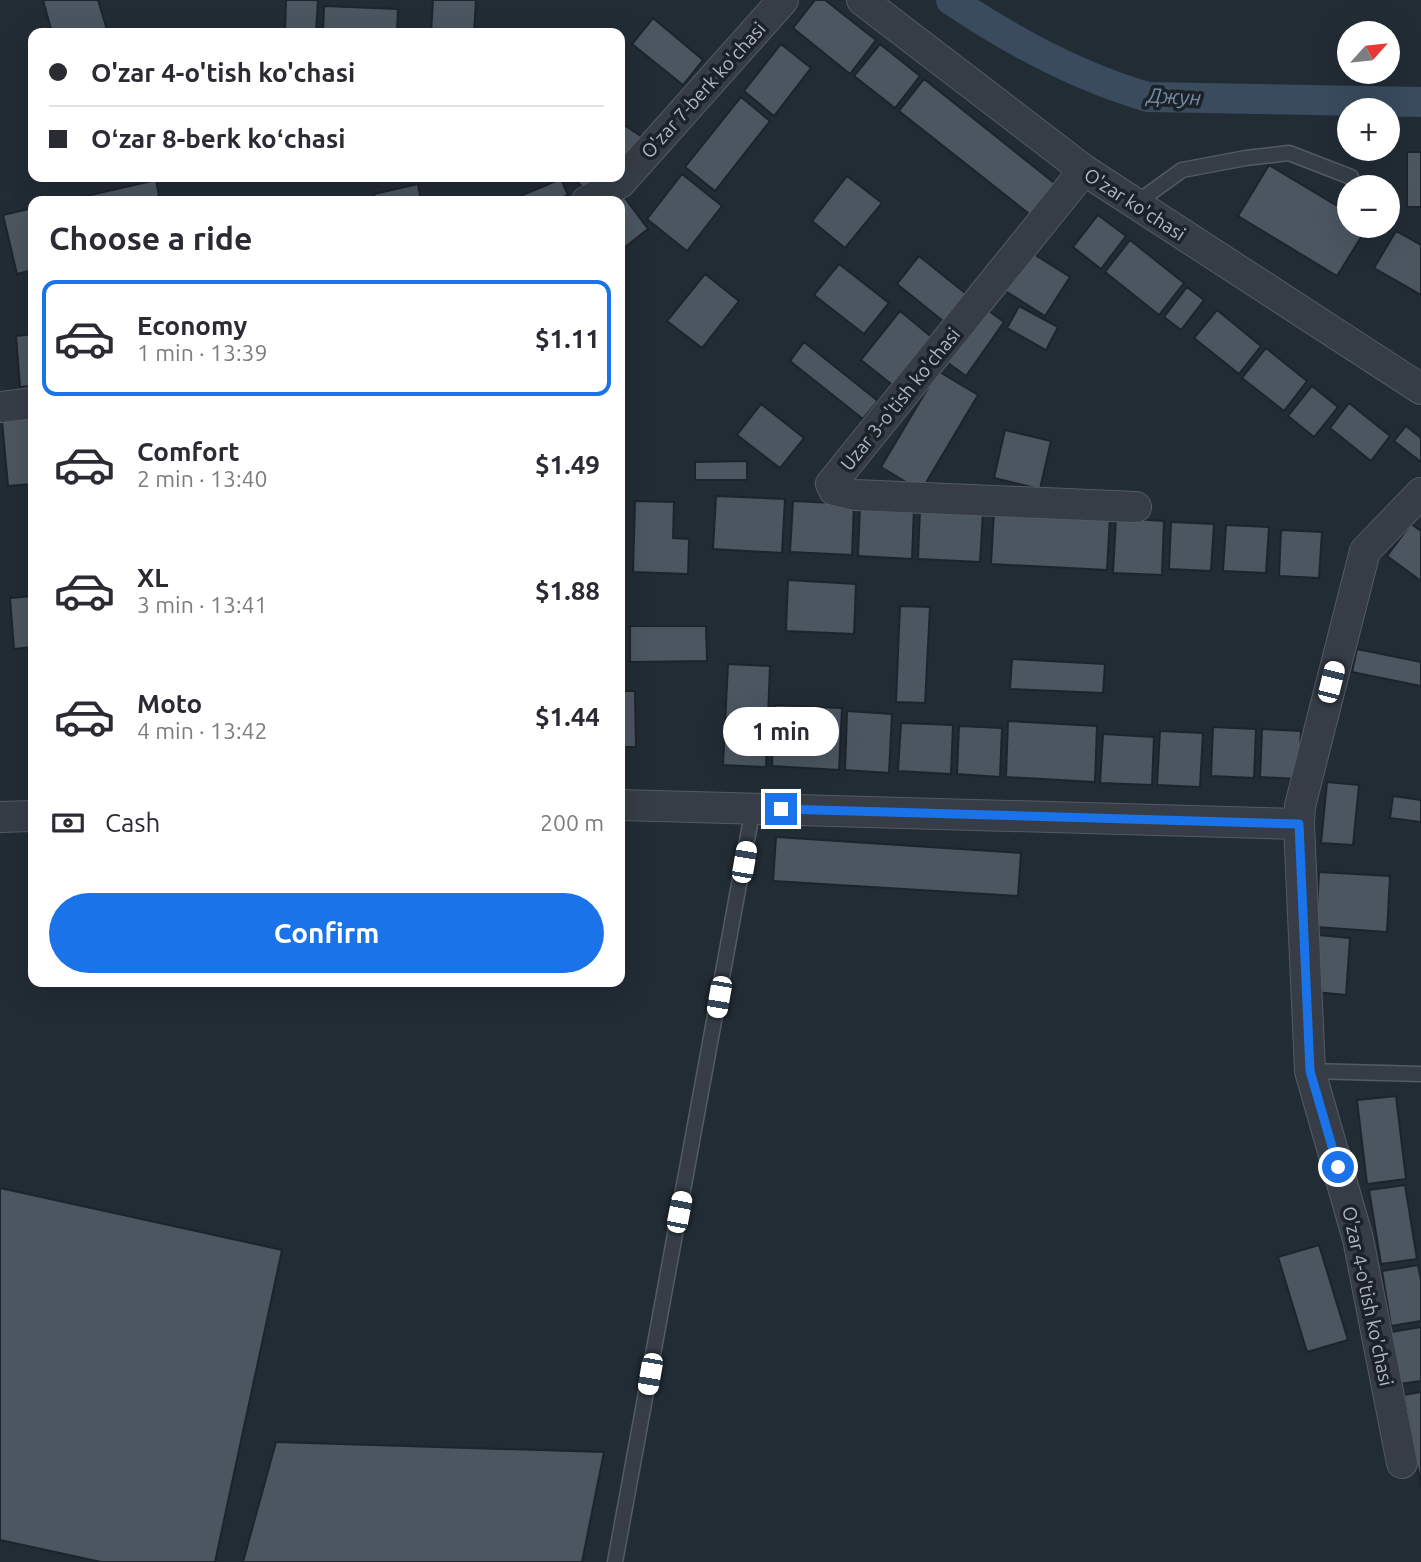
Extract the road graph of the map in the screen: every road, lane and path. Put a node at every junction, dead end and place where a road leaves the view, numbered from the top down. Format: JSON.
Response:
{"nodes":[{"id":1,"x":783,"y":0,"type":"edge"},
{"id":2,"x":862,"y":0,"type":"edge"},
{"id":3,"x":1084,"y":170,"type":"junction"},
{"id":4,"x":1346,"y":175,"type":"edge"},
{"id":5,"x":625,"y":177,"type":"edge"},
{"id":6,"x":621,"y":182,"type":"edge"},
{"id":7,"x":596,"y":196,"type":"edge"},
{"id":8,"x":1135,"y":204,"type":"junction"},
{"id":9,"x":1421,"y":389,"type":"edge"},
{"id":10,"x":28,"y":404,"type":"edge"},
{"id":11,"x":0,"y":407,"type":"edge"},
{"id":12,"x":1421,"y":493,"type":"edge"},
{"id":13,"x":1136,"y":507,"type":"dead end"},
{"id":14,"x":625,"y":805,"type":"edge"},
{"id":15,"x":753,"y":808,"type":"junction"},
{"id":16,"x":28,"y":816,"type":"edge"},
{"id":17,"x":0,"y":817,"type":"edge"},
{"id":18,"x":1299,"y":824,"type":"junction"},
{"id":19,"x":1310,"y":1071,"type":"junction"},
{"id":20,"x":1421,"y":1074,"type":"edge"},
{"id":21,"x":1402,"y":1462,"type":"dead end"},
{"id":22,"x":615,"y":1562,"type":"edge"}],
"edges":[{"from":1,"to":5,"type":"street","name":"O'zar 7-berk ko'chasi"},
{"from":2,"to":3,"type":"street","name":"O'zar ko'chasi"},
{"from":3,"to":8,"type":"street","name":"O'zar ko'chasi"},
{"from":3,"to":13,"type":"street","name":"Uzar 3-o'tish ko'chasi"},
{"from":4,"to":8,"type":"lane"},
{"from":6,"to":7,"type":"street","name":"O'zar 7-berk ko'chasi"},
{"from":8,"to":9,"type":"street","name":"O'zar ko'chasi"},
{"from":10,"to":11,"type":"street"},
{"from":12,"to":18,"type":"street","name":"O'zar 4-o'tish ko'chasi"},
{"from":14,"to":15,"type":"street"},
{"from":15,"to":18,"type":"street"},
{"from":15,"to":22,"type":"lane"},
{"from":16,"to":17,"type":"street"},
{"from":18,"to":19,"type":"street","name":"O'zar 4-o'tish ko'chasi"},
{"from":19,"to":20,"type":"lane"},
{"from":19,"to":21,"type":"street","name":"O'zar 4-o'tish ko'chasi"}]}
